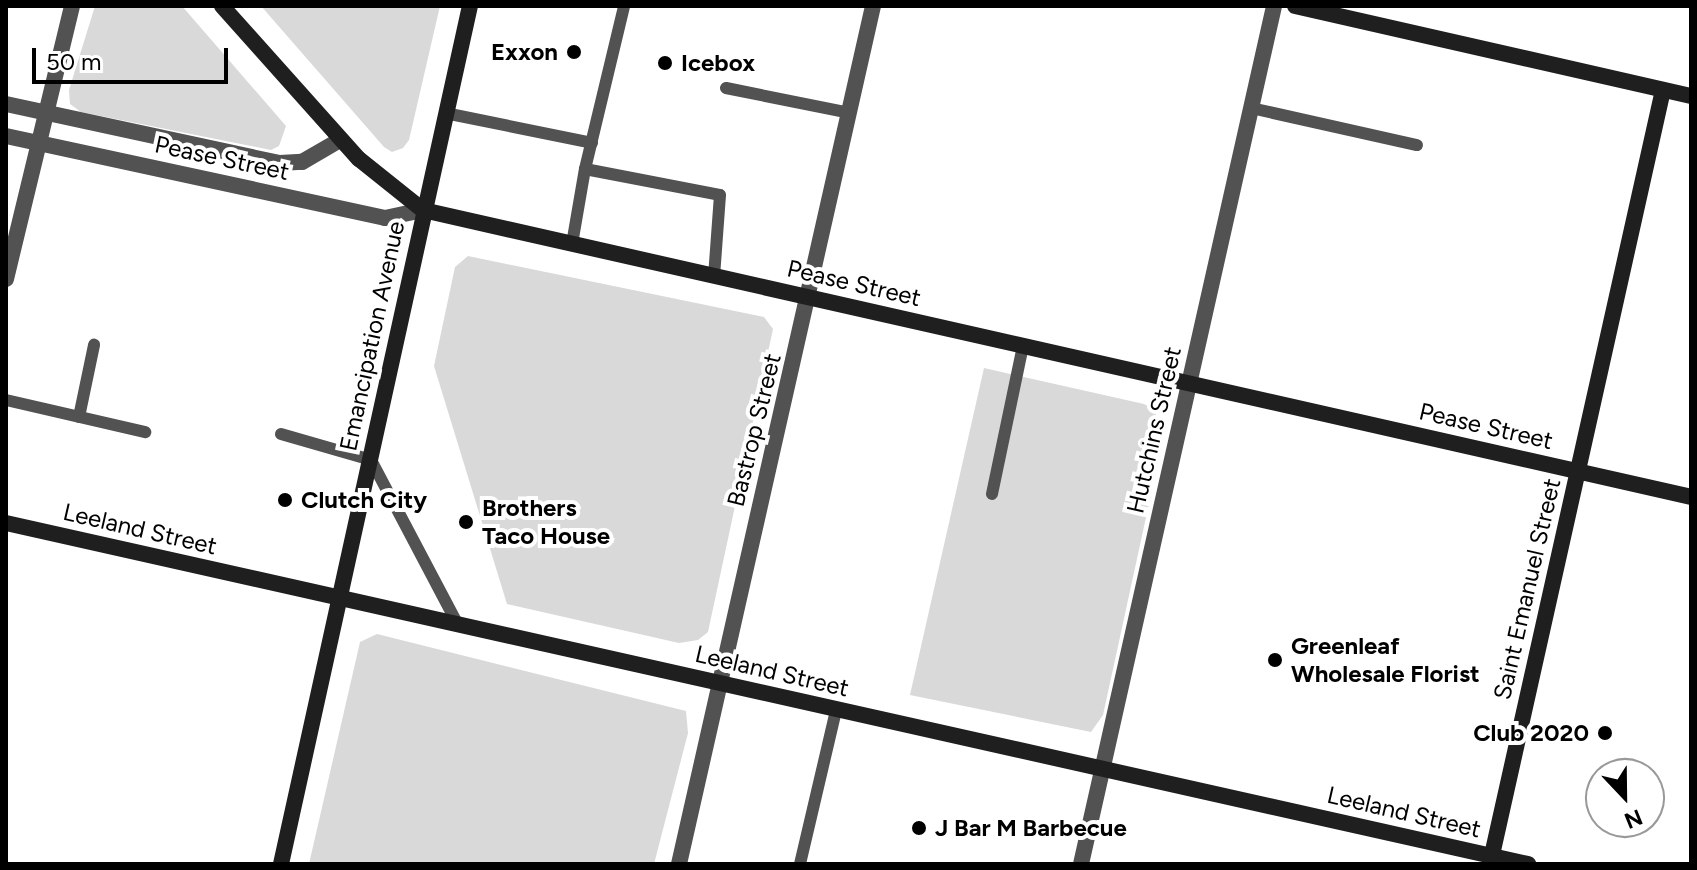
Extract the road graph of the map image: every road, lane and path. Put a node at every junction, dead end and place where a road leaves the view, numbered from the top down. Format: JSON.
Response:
{"nodes":[{"id":1,"x":72,"y":6,"type":"edge"},
{"id":2,"x":222,"y":6,"type":"edge"},
{"id":3,"x":470,"y":6,"type":"edge"},
{"id":4,"x":624,"y":6,"type":"edge"},
{"id":5,"x":873,"y":6,"type":"edge"},
{"id":6,"x":1274,"y":6,"type":"edge"},
{"id":7,"x":1295,"y":6,"type":"edge"},
{"id":8,"x":1362,"y":13,"type":"edge"},
{"id":9,"x":726,"y":88,"type":"dead end"},
{"id":10,"x":1663,"y":90,"type":"junction"},
{"id":11,"x":1691,"y":96,"type":"edge"},
{"id":12,"x":6,"y":104,"type":"edge"},
{"id":13,"x":1251,"y":108,"type":"junction"},
{"id":14,"x":44,"y":112,"type":"junction"},
{"id":15,"x":445,"y":113,"type":"junction"},
{"id":16,"x":850,"y":113,"type":"junction"},
{"id":17,"x":6,"y":136,"type":"edge"},
{"id":18,"x":340,"y":140,"type":"junction"},
{"id":19,"x":37,"y":142,"type":"junction"},
{"id":20,"x":592,"y":143,"type":"junction"},
{"id":21,"x":1417,"y":145,"type":"dead end"},
{"id":22,"x":585,"y":169,"type":"junction"},
{"id":23,"x":423,"y":210,"type":"junction"},
{"id":24,"x":572,"y":244,"type":"junction"},
{"id":25,"x":714,"y":276,"type":"junction"},
{"id":26,"x":6,"y":279,"type":"edge"},
{"id":27,"x":810,"y":298,"type":"junction"},
{"id":28,"x":94,"y":345,"type":"dead end"},
{"id":29,"x":1023,"y":346,"type":"junction"},
{"id":30,"x":1189,"y":383,"type":"junction"},
{"id":31,"x":6,"y":400,"type":"edge"},
{"id":32,"x":79,"y":417,"type":"junction"},
{"id":33,"x":145,"y":432,"type":"dead end"},
{"id":34,"x":281,"y":434,"type":"dead end"},
{"id":35,"x":371,"y":460,"type":"junction"},
{"id":36,"x":1578,"y":471,"type":"junction"},
{"id":37,"x":992,"y":494,"type":"dead end"},
{"id":38,"x":1691,"y":497,"type":"edge"},
{"id":39,"x":6,"y":523,"type":"edge"},
{"id":40,"x":342,"y":599,"type":"junction"},
{"id":41,"x":458,"y":625,"type":"junction"},
{"id":42,"x":719,"y":684,"type":"junction"},
{"id":43,"x":836,"y":710,"type":"junction"},
{"id":44,"x":1102,"y":769,"type":"junction"},
{"id":45,"x":1491,"y":860,"type":"edge"},
{"id":46,"x":281,"y":864,"type":"edge"},
{"id":47,"x":679,"y":864,"type":"edge"},
{"id":48,"x":800,"y":864,"type":"edge"},
{"id":49,"x":1081,"y":864,"type":"edge"},
{"id":50,"x":1528,"y":864,"type":"edge"}],
"edges":[{"from":1,"to":14,"type":"street"},
{"from":2,"to":18,"type":"main road"},
{"from":3,"to":15,"type":"main road","name":"Emancipation Avenue"},
{"from":4,"to":20,"type":"lane"},
{"from":5,"to":16,"type":"street","name":"Bastrop Street"},
{"from":6,"to":13,"type":"street","name":"Hutchins Street"},
{"from":7,"to":8,"type":"main road"},
{"from":8,"to":10,"type":"main road"},
{"from":9,"to":16,"type":"lane"},
{"from":10,"to":11,"type":"main road"},
{"from":10,"to":36,"type":"main road","name":"Saint Emanuel Street"},
{"from":12,"to":14,"type":"street","name":"Pease Street"},
{"from":13,"to":21,"type":"lane"},
{"from":13,"to":30,"type":"street","name":"Hutchins Street"},
{"from":14,"to":18,"type":"street","name":"Pease Street"},
{"from":14,"to":19,"type":"street"},
{"from":15,"to":20,"type":"lane"},
{"from":15,"to":23,"type":"main road","name":"Emancipation Avenue"},
{"from":16,"to":27,"type":"street","name":"Bastrop Street"},
{"from":17,"to":19,"type":"street","name":"Pease Street"},
{"from":18,"to":23,"type":"main road"},
{"from":19,"to":23,"type":"street","name":"Pease Street"},
{"from":19,"to":26,"type":"street"},
{"from":20,"to":22,"type":"lane"},
{"from":22,"to":24,"type":"lane"},
{"from":22,"to":25,"type":"lane"},
{"from":23,"to":24,"type":"main road","name":"Pease Street"},
{"from":23,"to":35,"type":"main road","name":"Emancipation Avenue"},
{"from":24,"to":25,"type":"main road","name":"Pease Street"},
{"from":25,"to":27,"type":"main road","name":"Pease Street"},
{"from":27,"to":29,"type":"main road","name":"Pease Street"},
{"from":27,"to":42,"type":"street","name":"Bastrop Street"},
{"from":28,"to":32,"type":"lane"},
{"from":29,"to":30,"type":"main road","name":"Pease Street"},
{"from":29,"to":37,"type":"lane"},
{"from":30,"to":36,"type":"main road","name":"Pease Street"},
{"from":30,"to":44,"type":"street","name":"Hutchins Street"},
{"from":31,"to":32,"type":"lane"},
{"from":32,"to":33,"type":"lane"},
{"from":34,"to":35,"type":"lane"},
{"from":35,"to":40,"type":"main road","name":"Emancipation Avenue"},
{"from":35,"to":41,"type":"lane"},
{"from":36,"to":38,"type":"main road","name":"Pease Street"},
{"from":36,"to":45,"type":"main road","name":"Saint Emanuel Street"},
{"from":39,"to":40,"type":"main road","name":"Leeland Street"},
{"from":40,"to":41,"type":"main road","name":"Leeland Street"},
{"from":40,"to":46,"type":"main road","name":"Emancipation Avenue"},
{"from":41,"to":42,"type":"main road","name":"Leeland Street"},
{"from":42,"to":43,"type":"main road","name":"Leeland Street"},
{"from":42,"to":47,"type":"street","name":"Bastrop Street"},
{"from":43,"to":44,"type":"main road","name":"Leeland Street"},
{"from":43,"to":48,"type":"lane"},
{"from":44,"to":45,"type":"main road","name":"Leeland Street"},
{"from":44,"to":49,"type":"street","name":"Hutchins Street"},
{"from":45,"to":50,"type":"main road","name":"Leeland Street"}]}
